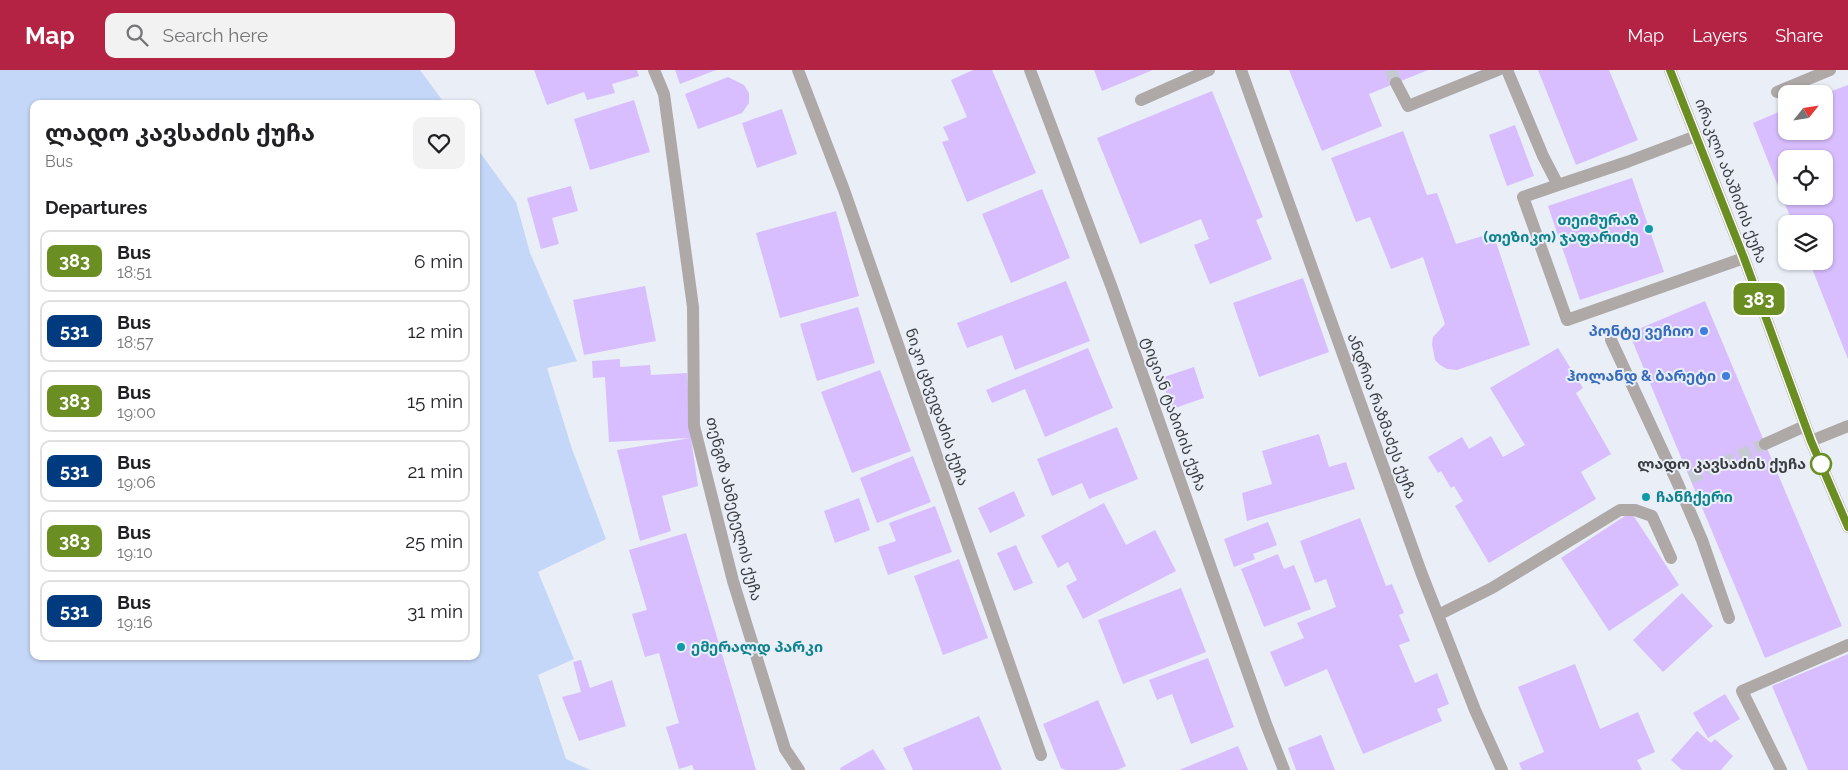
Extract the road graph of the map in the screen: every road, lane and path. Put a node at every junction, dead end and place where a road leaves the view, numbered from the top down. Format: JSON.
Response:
{"nodes":[{"id":1,"x":654,"y":70,"type":"edge"},
{"id":2,"x":798,"y":70,"type":"edge"},
{"id":3,"x":1030,"y":70,"type":"edge"},
{"id":4,"x":1209,"y":70,"type":"edge"},
{"id":5,"x":1241,"y":70,"type":"edge"},
{"id":6,"x":1498,"y":70,"type":"edge"},
{"id":7,"x":1507,"y":70,"type":"edge"},
{"id":8,"x":1670,"y":70,"type":"edge"},
{"id":9,"x":1830,"y":70,"type":"edge"},
{"id":10,"x":1396,"y":83,"type":"tunnel mouth"},
{"id":11,"x":1777,"y":92,"type":"dead end"},
{"id":12,"x":1141,"y":100,"type":"dead end"},
{"id":13,"x":1696,"y":136,"type":"junction"},
{"id":14,"x":1558,"y":185,"type":"junction"},
{"id":15,"x":1744,"y":258,"type":"junction"},
{"id":16,"x":1611,"y":340,"type":"dead end"},
{"id":17,"x":1805,"y":426,"type":"junction"},
{"id":18,"x":1848,"y":426,"type":"edge"},
{"id":19,"x":1811,"y":441,"type":"junction"},
{"id":20,"x":1765,"y":444,"type":"tunnel mouth"},
{"id":21,"x":1848,"y":527,"type":"edge"},
{"id":22,"x":1672,"y":558,"type":"dead end"},
{"id":23,"x":1438,"y":615,"type":"junction"},
{"id":24,"x":1729,"y":618,"type":"dead end"},
{"id":25,"x":1848,"y":645,"type":"edge"},
{"id":26,"x":1041,"y":755,"type":"dead end"},
{"id":27,"x":799,"y":770,"type":"edge"},
{"id":28,"x":1284,"y":770,"type":"edge"},
{"id":29,"x":1502,"y":770,"type":"edge"},
{"id":30,"x":1780,"y":770,"type":"edge"}],
"edges":[{"from":1,"to":27,"type":"street","name":"თენგიზ ახმეტელის ქუჩა"},
{"from":2,"to":26,"type":"street","name":"ნიკო ცხვედაძის ქუჩა"},
{"from":3,"to":28,"type":"street","name":"ტიციან ტაბიძის ქუჩა"},
{"from":4,"to":12,"type":"street"},
{"from":5,"to":23,"type":"street","name":"ანდრია რაზმაძეს ქუჩა"},
{"from":6,"to":10,"type":"street"},
{"from":7,"to":14,"type":"street"},
{"from":8,"to":13,"type":"street","name":"ირაკლი აბაშიძის ქუჩა"},
{"from":9,"to":11,"type":"street"},
{"from":13,"to":14,"type":"street"},
{"from":13,"to":15,"type":"street","name":"ირაკლი აბაშიძის ქუჩა"},
{"from":14,"to":15,"type":"street"},
{"from":15,"to":17,"type":"street","name":"ირაკლი აბაშიძის ქუჩა"},
{"from":16,"to":24,"type":"street"},
{"from":17,"to":19,"type":"street","name":"ირაკლი აბაშიძის ქუჩა"},
{"from":17,"to":20,"type":"street"},
{"from":18,"to":19,"type":"street"},
{"from":19,"to":21,"type":"street","name":"ირაკლი აბაშიძის ქუჩა"},
{"from":22,"to":23,"type":"street"},
{"from":23,"to":29,"type":"street","name":"ანდრია რაზმაძეს ქუჩა"},
{"from":25,"to":30,"type":"street"}]}
